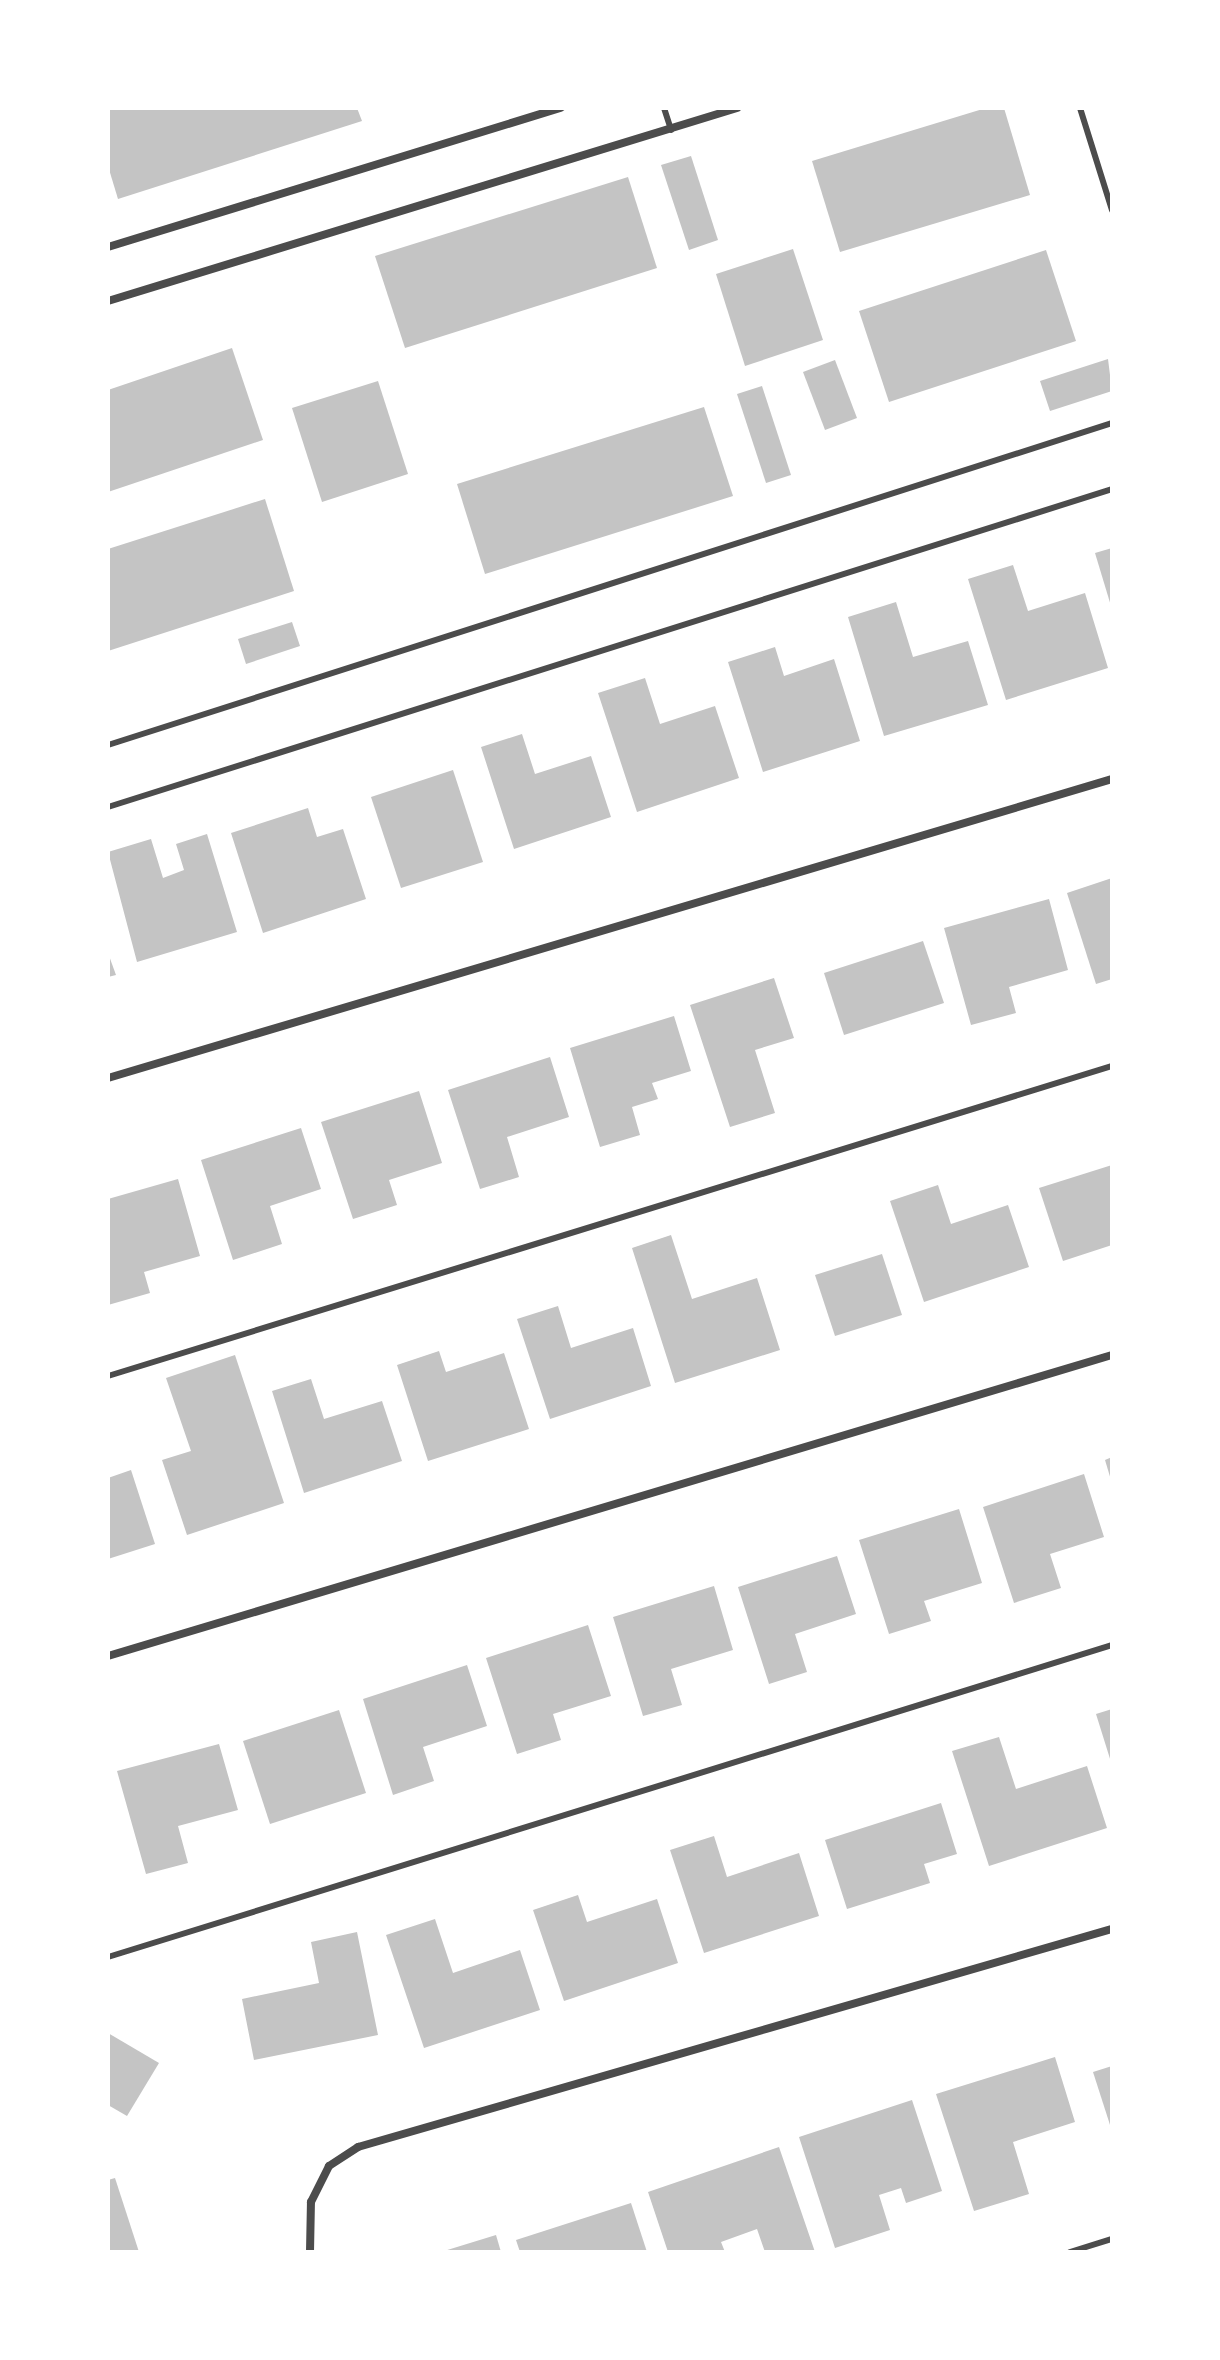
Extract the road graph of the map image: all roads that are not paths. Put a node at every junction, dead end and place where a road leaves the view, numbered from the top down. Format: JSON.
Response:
{"nodes":[{"id":1,"x":561,"y":108,"type":"edge"},
{"id":2,"x":664,"y":108,"type":"edge"},
{"id":3,"x":737,"y":108,"type":"edge"},
{"id":4,"x":1080,"y":108,"type":"edge"},
{"id":5,"x":671,"y":130,"type":"junction"},
{"id":6,"x":1112,"y":210,"type":"edge"},
{"id":7,"x":108,"y":247,"type":"edge"},
{"id":8,"x":108,"y":301,"type":"edge"},
{"id":9,"x":1112,"y":423,"type":"edge"},
{"id":10,"x":1112,"y":489,"type":"edge"},
{"id":11,"x":108,"y":745,"type":"edge"},
{"id":12,"x":1112,"y":779,"type":"edge"},
{"id":13,"x":108,"y":807,"type":"edge"},
{"id":14,"x":1112,"y":1066,"type":"edge"},
{"id":15,"x":108,"y":1078,"type":"edge"},
{"id":16,"x":1112,"y":1355,"type":"edge"},
{"id":17,"x":108,"y":1376,"type":"edge"},
{"id":18,"x":1112,"y":1645,"type":"edge"},
{"id":19,"x":108,"y":1656,"type":"edge"},
{"id":20,"x":1112,"y":1929,"type":"edge"},
{"id":21,"x":108,"y":1957,"type":"edge"},
{"id":22,"x":1112,"y":2239,"type":"edge"},
{"id":23,"x":310,"y":2252,"type":"edge"},
{"id":24,"x":1070,"y":2252,"type":"edge"}],
"edges":[{"from":1,"to":7,"type":"street"},
{"from":2,"to":5,"type":"lane"},
{"from":3,"to":5,"type":"street"},
{"from":4,"to":6,"type":"lane"},
{"from":5,"to":8,"type":"street"},
{"from":9,"to":11,"type":"lane"},
{"from":10,"to":13,"type":"lane"},
{"from":12,"to":15,"type":"street"},
{"from":14,"to":17,"type":"lane"},
{"from":16,"to":19,"type":"street"},
{"from":18,"to":21,"type":"lane"},
{"from":20,"to":23,"type":"street"},
{"from":22,"to":24,"type":"lane"}]}
